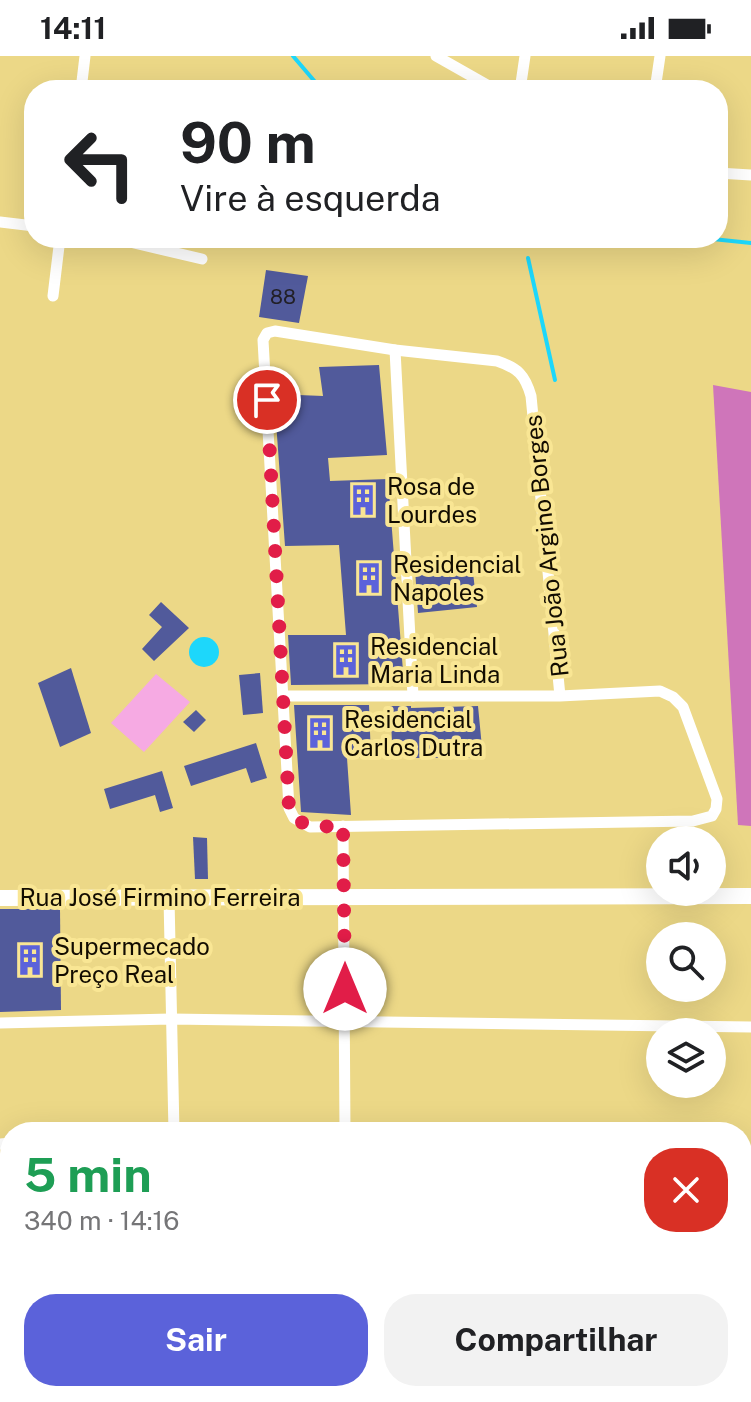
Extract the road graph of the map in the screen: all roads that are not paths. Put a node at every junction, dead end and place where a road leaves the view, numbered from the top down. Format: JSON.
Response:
{"nodes":[{"id":1,"x":85,"y":56,"type":"edge"},
{"id":2,"x":436,"y":56,"type":"edge"},
{"id":3,"x":525,"y":56,"type":"edge"},
{"id":4,"x":660,"y":56,"type":"edge"},
{"id":5,"x":82,"y":80,"type":"edge"},
{"id":6,"x":478,"y":80,"type":"edge"},
{"id":7,"x":521,"y":80,"type":"edge"},
{"id":8,"x":656,"y":80,"type":"edge"},
{"id":9,"x":728,"y":174,"type":"edge"},
{"id":10,"x":751,"y":175,"type":"edge"},
{"id":11,"x":0,"y":222,"type":"edge"},
{"id":12,"x":24,"y":225,"type":"edge"},
{"id":13,"x":59,"y":248,"type":"edge"},
{"id":14,"x":155,"y":248,"type":"edge"},
{"id":15,"x":202,"y":259,"type":"dead end"},
{"id":16,"x":53,"y":296,"type":"dead end"},
{"id":17,"x":395,"y":350,"type":"junction"},
{"id":18,"x":285,"y":696,"type":"junction"},
{"id":19,"x":413,"y":696,"type":"junction"},
{"id":20,"x":560,"y":696,"type":"junction"},
{"id":21,"x":343,"y":826,"type":"junction"},
{"id":22,"x":344,"y":895,"type":"junction"},
{"id":23,"x":751,"y":896,"type":"edge"},
{"id":24,"x":0,"y":898,"type":"edge"},
{"id":25,"x":169,"y":898,"type":"junction"},
{"id":26,"x":171,"y":1019,"type":"junction"},
{"id":27,"x":345,"y":1021,"type":"junction"},
{"id":28,"x":0,"y":1023,"type":"edge"},
{"id":29,"x":751,"y":1027,"type":"edge"},
{"id":30,"x":174,"y":1122,"type":"edge"},
{"id":31,"x":345,"y":1122,"type":"edge"}],
"edges":[{"from":1,"to":5,"type":"street"},
{"from":2,"to":6,"type":"street"},
{"from":3,"to":7,"type":"street"},
{"from":4,"to":8,"type":"street"},
{"from":9,"to":10,"type":"street"},
{"from":11,"to":12,"type":"street"},
{"from":13,"to":16,"type":"street"},
{"from":14,"to":15,"type":"street"},
{"from":17,"to":18,"type":"street"},
{"from":17,"to":19,"type":"street"},
{"from":17,"to":20,"type":"street","name":"Rua João Argino Borges"},
{"from":18,"to":19,"type":"street"},
{"from":18,"to":21,"type":"street"},
{"from":19,"to":20,"type":"street"},
{"from":20,"to":21,"type":"street"},
{"from":21,"to":22,"type":"street"},
{"from":22,"to":23,"type":"main road","name":"Rua José Firmino Ferreira"},
{"from":22,"to":25,"type":"main road","name":"Rua José Firmino Ferreira"},
{"from":22,"to":27,"type":"street"},
{"from":24,"to":25,"type":"main road","name":"Rua José Firmino Ferreira"},
{"from":25,"to":26,"type":"street"},
{"from":26,"to":27,"type":"street"},
{"from":26,"to":28,"type":"street"},
{"from":26,"to":30,"type":"street"},
{"from":27,"to":29,"type":"street"},
{"from":27,"to":31,"type":"street"}]}
